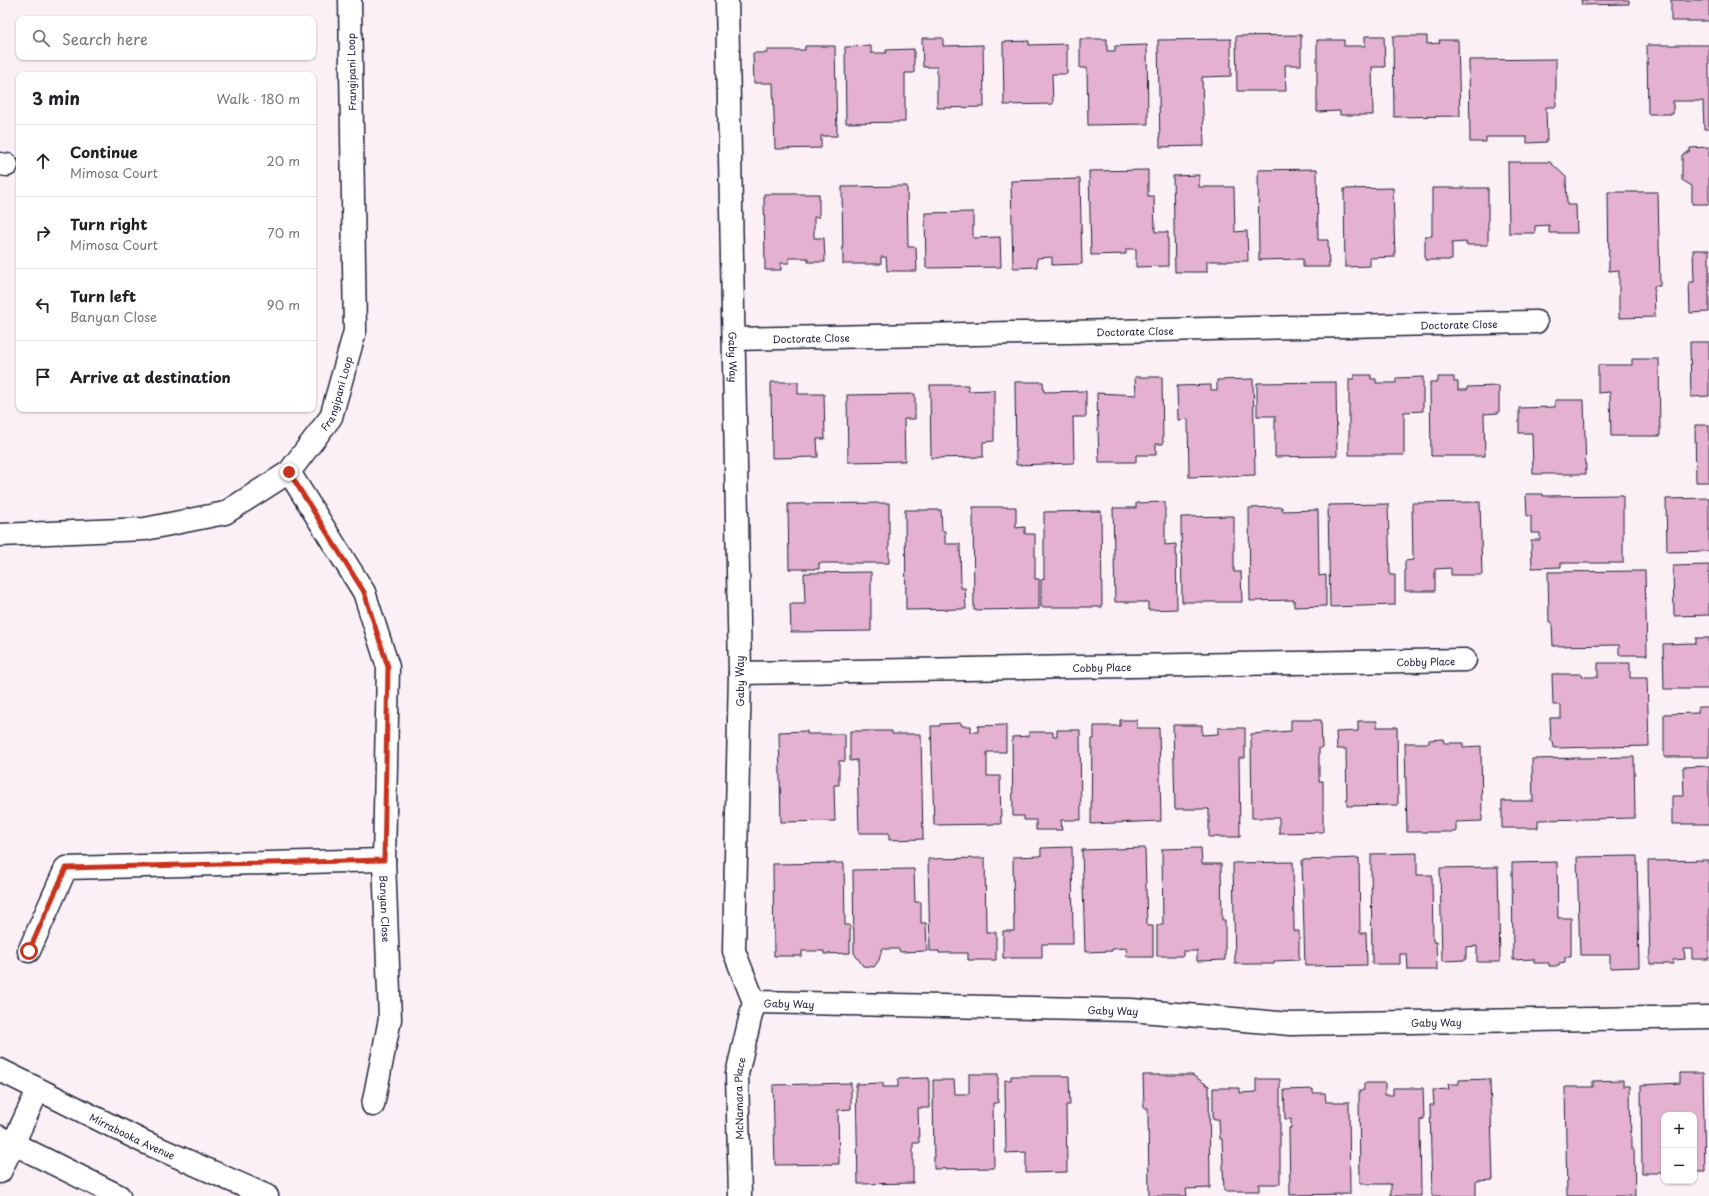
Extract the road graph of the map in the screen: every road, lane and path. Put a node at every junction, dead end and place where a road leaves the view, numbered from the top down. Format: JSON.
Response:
{"nodes":[{"id":1,"x":350,"y":0,"type":"edge"},
{"id":2,"x":728,"y":0,"type":"edge"},
{"id":3,"x":1536,"y":322,"type":"dead end"},
{"id":4,"x":734,"y":339,"type":"junction"},
{"id":5,"x":289,"y":472,"type":"junction"},
{"id":6,"x":0,"y":536,"type":"edge"},
{"id":7,"x":1465,"y":660,"type":"dead end"},
{"id":8,"x":740,"y":672,"type":"junction"},
{"id":9,"x":384,"y":860,"type":"junction"},
{"id":10,"x":29,"y":951,"type":"dead end"},
{"id":11,"x":754,"y":1002,"type":"junction"},
{"id":12,"x":1709,"y":1017,"type":"edge"},
{"id":13,"x":0,"y":1071,"type":"edge"},
{"id":14,"x":38,"y":1090,"type":"junction"},
{"id":15,"x":373,"y":1105,"type":"dead end"},
{"id":16,"x":7,"y":1141,"type":"edge"},
{"id":17,"x":0,"y":1172,"type":"edge"},
{"id":18,"x":119,"y":1196,"type":"edge"},
{"id":19,"x":267,"y":1196,"type":"edge"},
{"id":20,"x":740,"y":1196,"type":"edge"}],
"edges":[{"from":1,"to":5,"type":"street","name":"Frangipani Loop"},
{"from":2,"to":4,"type":"street","name":"Gaby Way"},
{"from":3,"to":4,"type":"street","name":"Doctorate Close"},
{"from":4,"to":8,"type":"street","name":"Gaby Way"},
{"from":5,"to":6,"type":"street","name":"Frangipani Loop"},
{"from":5,"to":9,"type":"street","name":"Banyan Close"},
{"from":7,"to":8,"type":"street","name":"Cobby Place"},
{"from":8,"to":11,"type":"street","name":"Gaby Way"},
{"from":9,"to":10,"type":"street"},
{"from":9,"to":15,"type":"street","name":"Banyan Close"},
{"from":11,"to":12,"type":"street","name":"Gaby Way"},
{"from":11,"to":20,"type":"street","name":"McNamara Place"},
{"from":13,"to":14,"type":"street","name":"Mirrabooka Avenue"},
{"from":14,"to":16,"type":"street"},
{"from":14,"to":19,"type":"street","name":"Mirrabooka Avenue"},
{"from":16,"to":17,"type":"street"},
{"from":16,"to":18,"type":"street"}]}
